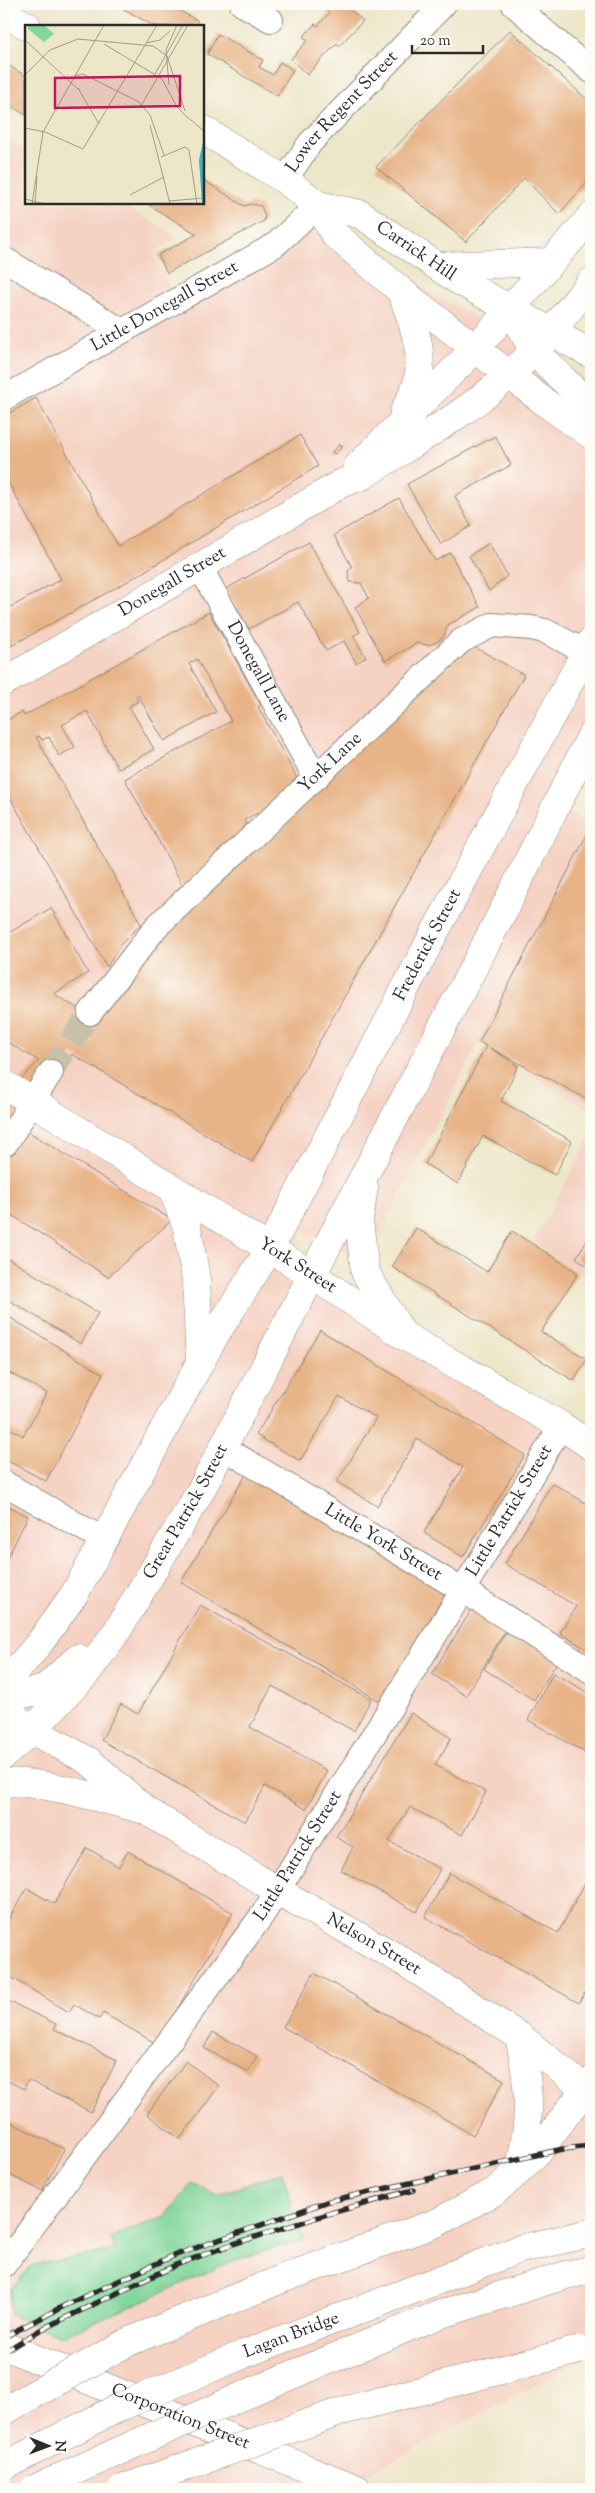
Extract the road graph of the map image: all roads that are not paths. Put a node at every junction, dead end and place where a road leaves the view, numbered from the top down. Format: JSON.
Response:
{"nodes":[{"id":1,"x":242,"y":4,"type":"edge"},
{"id":2,"x":444,"y":4,"type":"edge"},
{"id":3,"x":508,"y":4,"type":"edge"},
{"id":4,"x":4,"y":13,"type":"edge"},
{"id":5,"x":271,"y":20,"type":"dead end"},
{"id":6,"x":25,"y":25,"type":"edge"},
{"id":7,"x":591,"y":71,"type":"edge"},
{"id":8,"x":204,"y":131,"type":"edge"},
{"id":9,"x":285,"y":180,"type":"junction"},
{"id":10,"x":318,"y":205,"type":"junction"},
{"id":11,"x":591,"y":217,"type":"edge"},
{"id":12,"x":4,"y":259,"type":"edge"},
{"id":13,"x":551,"y":262,"type":"junction"},
{"id":14,"x":438,"y":266,"type":"junction"},
{"id":15,"x":591,"y":282,"type":"edge"},
{"id":16,"x":401,"y":291,"type":"junction"},
{"id":17,"x":510,"y":307,"type":"junction"},
{"id":18,"x":122,"y":332,"type":"junction"},
{"id":19,"x":542,"y":341,"type":"junction"},
{"id":20,"x":476,"y":348,"type":"junction"},
{"id":21,"x":591,"y":354,"type":"edge"},
{"id":22,"x":510,"y":375,"type":"junction"},
{"id":23,"x":4,"y":398,"type":"edge"},
{"id":24,"x":591,"y":412,"type":"edge"},
{"id":25,"x":399,"y":422,"type":"junction"},
{"id":26,"x":591,"y":435,"type":"edge"},
{"id":27,"x":342,"y":483,"type":"junction"},
{"id":28,"x":200,"y":567,"type":"junction"},
{"id":29,"x":589,"y":646,"type":"edge"},
{"id":30,"x":4,"y":682,"type":"edge"},
{"id":31,"x":591,"y":736,"type":"edge"},
{"id":32,"x":316,"y":778,"type":"junction"},
{"id":33,"x":90,"y":1013,"type":"tunnel mouth"},
{"id":34,"x":51,"y":1072,"type":"tunnel mouth"},
{"id":35,"x":4,"y":1084,"type":"edge"},
{"id":36,"x":31,"y":1101,"type":"junction"},
{"id":37,"x":6,"y":1143,"type":"dead end"},
{"id":38,"x":366,"y":1174,"type":"junction"},
{"id":39,"x":172,"y":1189,"type":"junction"},
{"id":40,"x":269,"y":1250,"type":"junction"},
{"id":41,"x":312,"y":1275,"type":"junction"},
{"id":42,"x":403,"y":1335,"type":"junction"},
{"id":43,"x":200,"y":1362,"type":"junction"},
{"id":44,"x":561,"y":1426,"type":"junction"},
{"id":45,"x":591,"y":1446,"type":"edge"},
{"id":46,"x":224,"y":1448,"type":"junction"},
{"id":47,"x":4,"y":1483,"type":"edge"},
{"id":48,"x":104,"y":1540,"type":"junction"},
{"id":49,"x":463,"y":1590,"type":"junction"},
{"id":50,"x":117,"y":1632,"type":"junction"},
{"id":51,"x":591,"y":1671,"type":"edge"},
{"id":52,"x":4,"y":1684,"type":"edge"},
{"id":53,"x":4,"y":1698,"type":"edge"},
{"id":54,"x":4,"y":1710,"type":"edge"},
{"id":55,"x":32,"y":1730,"type":"junction"},
{"id":56,"x":4,"y":1755,"type":"edge"},
{"id":57,"x":4,"y":1783,"type":"edge"},
{"id":58,"x":145,"y":1810,"type":"junction"},
{"id":59,"x":278,"y":1891,"type":"junction"},
{"id":60,"x":519,"y":2036,"type":"junction"},
{"id":61,"x":589,"y":2088,"type":"edge"},
{"id":62,"x":519,"y":2171,"type":"junction"},
{"id":63,"x":591,"y":2233,"type":"edge"},
{"id":64,"x":4,"y":2265,"type":"edge"},
{"id":65,"x":591,"y":2270,"type":"edge"},
{"id":66,"x":4,"y":2346,"type":"edge"},
{"id":67,"x":585,"y":2349,"type":"edge"},
{"id":68,"x":4,"y":2411,"type":"edge"},
{"id":69,"x":4,"y":2466,"type":"edge"},
{"id":70,"x":352,"y":2488,"type":"edge"},
{"id":71,"x":34,"y":2489,"type":"edge"},
{"id":72,"x":122,"y":2489,"type":"edge"}],
"edges":[{"from":1,"to":5,"type":"street"},
{"from":2,"to":9,"type":"street","name":"Lower Regent Street"},
{"from":3,"to":7,"type":"street"},
{"from":4,"to":6,"type":"main road"},
{"from":8,"to":9,"type":"main road","name":"Carrick Hill"},
{"from":9,"to":10,"type":"main road","name":"Carrick Hill"},
{"from":10,"to":14,"type":"main road","name":"Carrick Hill"},
{"from":10,"to":16,"type":"main road","name":"Carrick Hill"},
{"from":10,"to":18,"type":"street","name":"Little Donegall Street"},
{"from":11,"to":13,"type":"main road","name":"Donegall Street"},
{"from":12,"to":18,"type":"street"},
{"from":13,"to":14,"type":"main road"},
{"from":13,"to":17,"type":"main road","name":"Donegall Street"},
{"from":14,"to":17,"type":"main road","name":"Carrick Hill"},
{"from":15,"to":19,"type":"main road","name":"Donegall Street"},
{"from":16,"to":20,"type":"main road","name":"Carrick Hill"},
{"from":16,"to":25,"type":"main road"},
{"from":17,"to":19,"type":"main road"},
{"from":17,"to":20,"type":"main road","name":"Donegall Street"},
{"from":18,"to":23,"type":"street","name":"Little Donegall Street"},
{"from":19,"to":21,"type":"main road"},
{"from":19,"to":22,"type":"main road","name":"Donegall Street"},
{"from":19,"to":24,"type":"main road"},
{"from":20,"to":22,"type":"main road","name":"Carrick Hill"},
{"from":20,"to":25,"type":"main road","name":"Donegall Street"},
{"from":22,"to":26,"type":"main road","name":"Carrick Hill"},
{"from":22,"to":27,"type":"main road","name":"Donegall Street"},
{"from":25,"to":27,"type":"main road","name":"Donegall Street"},
{"from":27,"to":28,"type":"main road","name":"Donegall Street"},
{"from":28,"to":30,"type":"main road","name":"Donegall Street"},
{"from":28,"to":32,"type":"street","name":"Donegall Lane"},
{"from":29,"to":32,"type":"street","name":"York Lane"},
{"from":29,"to":40,"type":"main road","name":"Frederick Street"},
{"from":31,"to":38,"type":"main road"},
{"from":32,"to":33,"type":"street","name":"York Lane"},
{"from":34,"to":36,"type":"street"},
{"from":35,"to":36,"type":"main road","name":"York Street"},
{"from":36,"to":37,"type":"street"},
{"from":36,"to":39,"type":"main road","name":"York Street"},
{"from":38,"to":41,"type":"main road"},
{"from":38,"to":42,"type":"main road"},
{"from":39,"to":40,"type":"main road","name":"York Street"},
{"from":39,"to":43,"type":"main road"},
{"from":40,"to":41,"type":"main road","name":"York Street"},
{"from":40,"to":43,"type":"main road"},
{"from":41,"to":42,"type":"main road","name":"York Street"},
{"from":41,"to":46,"type":"main road","name":"Great Patrick Street"},
{"from":42,"to":44,"type":"main road","name":"York Street"},
{"from":43,"to":48,"type":"main road"},
{"from":44,"to":45,"type":"main road","name":"York Street"},
{"from":44,"to":49,"type":"street","name":"Little Patrick Street"},
{"from":46,"to":49,"type":"street","name":"Little York Street"},
{"from":46,"to":50,"type":"main road","name":"Great Patrick Street"},
{"from":47,"to":48,"type":"street"},
{"from":48,"to":52,"type":"main road"},
{"from":49,"to":51,"type":"street","name":"Little York Street"},
{"from":49,"to":59,"type":"street","name":"Little Patrick Street"},
{"from":50,"to":53,"type":"main road"},
{"from":50,"to":55,"type":"main road","name":"Great Patrick Street"},
{"from":54,"to":55,"type":"main road","name":"Nelson Street"},
{"from":55,"to":56,"type":"main road","name":"Great Patrick Street"},
{"from":55,"to":58,"type":"main road","name":"Nelson Street"},
{"from":57,"to":58,"type":"main road","name":"Nelson Street"},
{"from":58,"to":59,"type":"main road","name":"Nelson Street"},
{"from":59,"to":60,"type":"main road","name":"Nelson Street"},
{"from":59,"to":64,"type":"street","name":"Little Patrick Street"},
{"from":60,"to":61,"type":"main road","name":"Nelson Street"},
{"from":60,"to":62,"type":"main road"},
{"from":61,"to":62,"type":"main road"},
{"from":62,"to":68,"type":"main road","bridge":true},
{"from":63,"to":69,"type":"main road","name":"Lagan Bridge","bridge":true},
{"from":65,"to":71,"type":"main road","name":"Lagan Bridge","bridge":true},
{"from":66,"to":70,"type":"main road","name":"Corporation Street"},
{"from":67,"to":72,"type":"main road","bridge":true}]}
